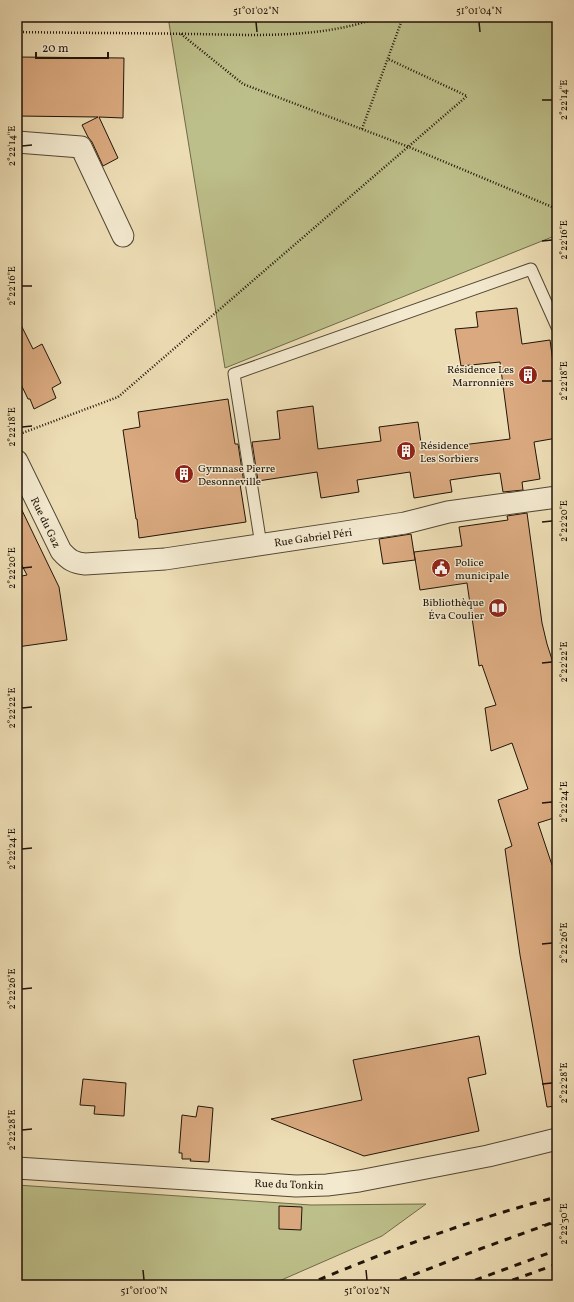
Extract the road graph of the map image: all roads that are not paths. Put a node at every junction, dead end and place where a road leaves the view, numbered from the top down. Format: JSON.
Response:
{"nodes":[{"id":1,"x":17,"y":142,"type":"edge"},
{"id":2,"x":123,"y":236,"type":"dead end"},
{"id":3,"x":557,"y":327,"type":"edge"},
{"id":4,"x":17,"y":461,"type":"edge"},
{"id":5,"x":557,"y":497,"type":"edge"},
{"id":6,"x":261,"y":544,"type":"junction"},
{"id":7,"x":68,"y":559,"type":"joint"},
{"id":8,"x":557,"y":1139,"type":"edge"},
{"id":9,"x":17,"y":1168,"type":"edge"}],
"edges":[{"from":1,"to":2,"type":"street"},
{"from":3,"to":6,"type":"lane"},
{"from":4,"to":7,"type":"street","name":"Rue du Gaz"},
{"from":5,"to":6,"type":"street","name":"Rue Gabriel Péri"},
{"from":6,"to":7,"type":"street","name":"Rue Gabriel Péri"},
{"from":8,"to":9,"type":"street","name":"Rue du Tonkin"}]}
